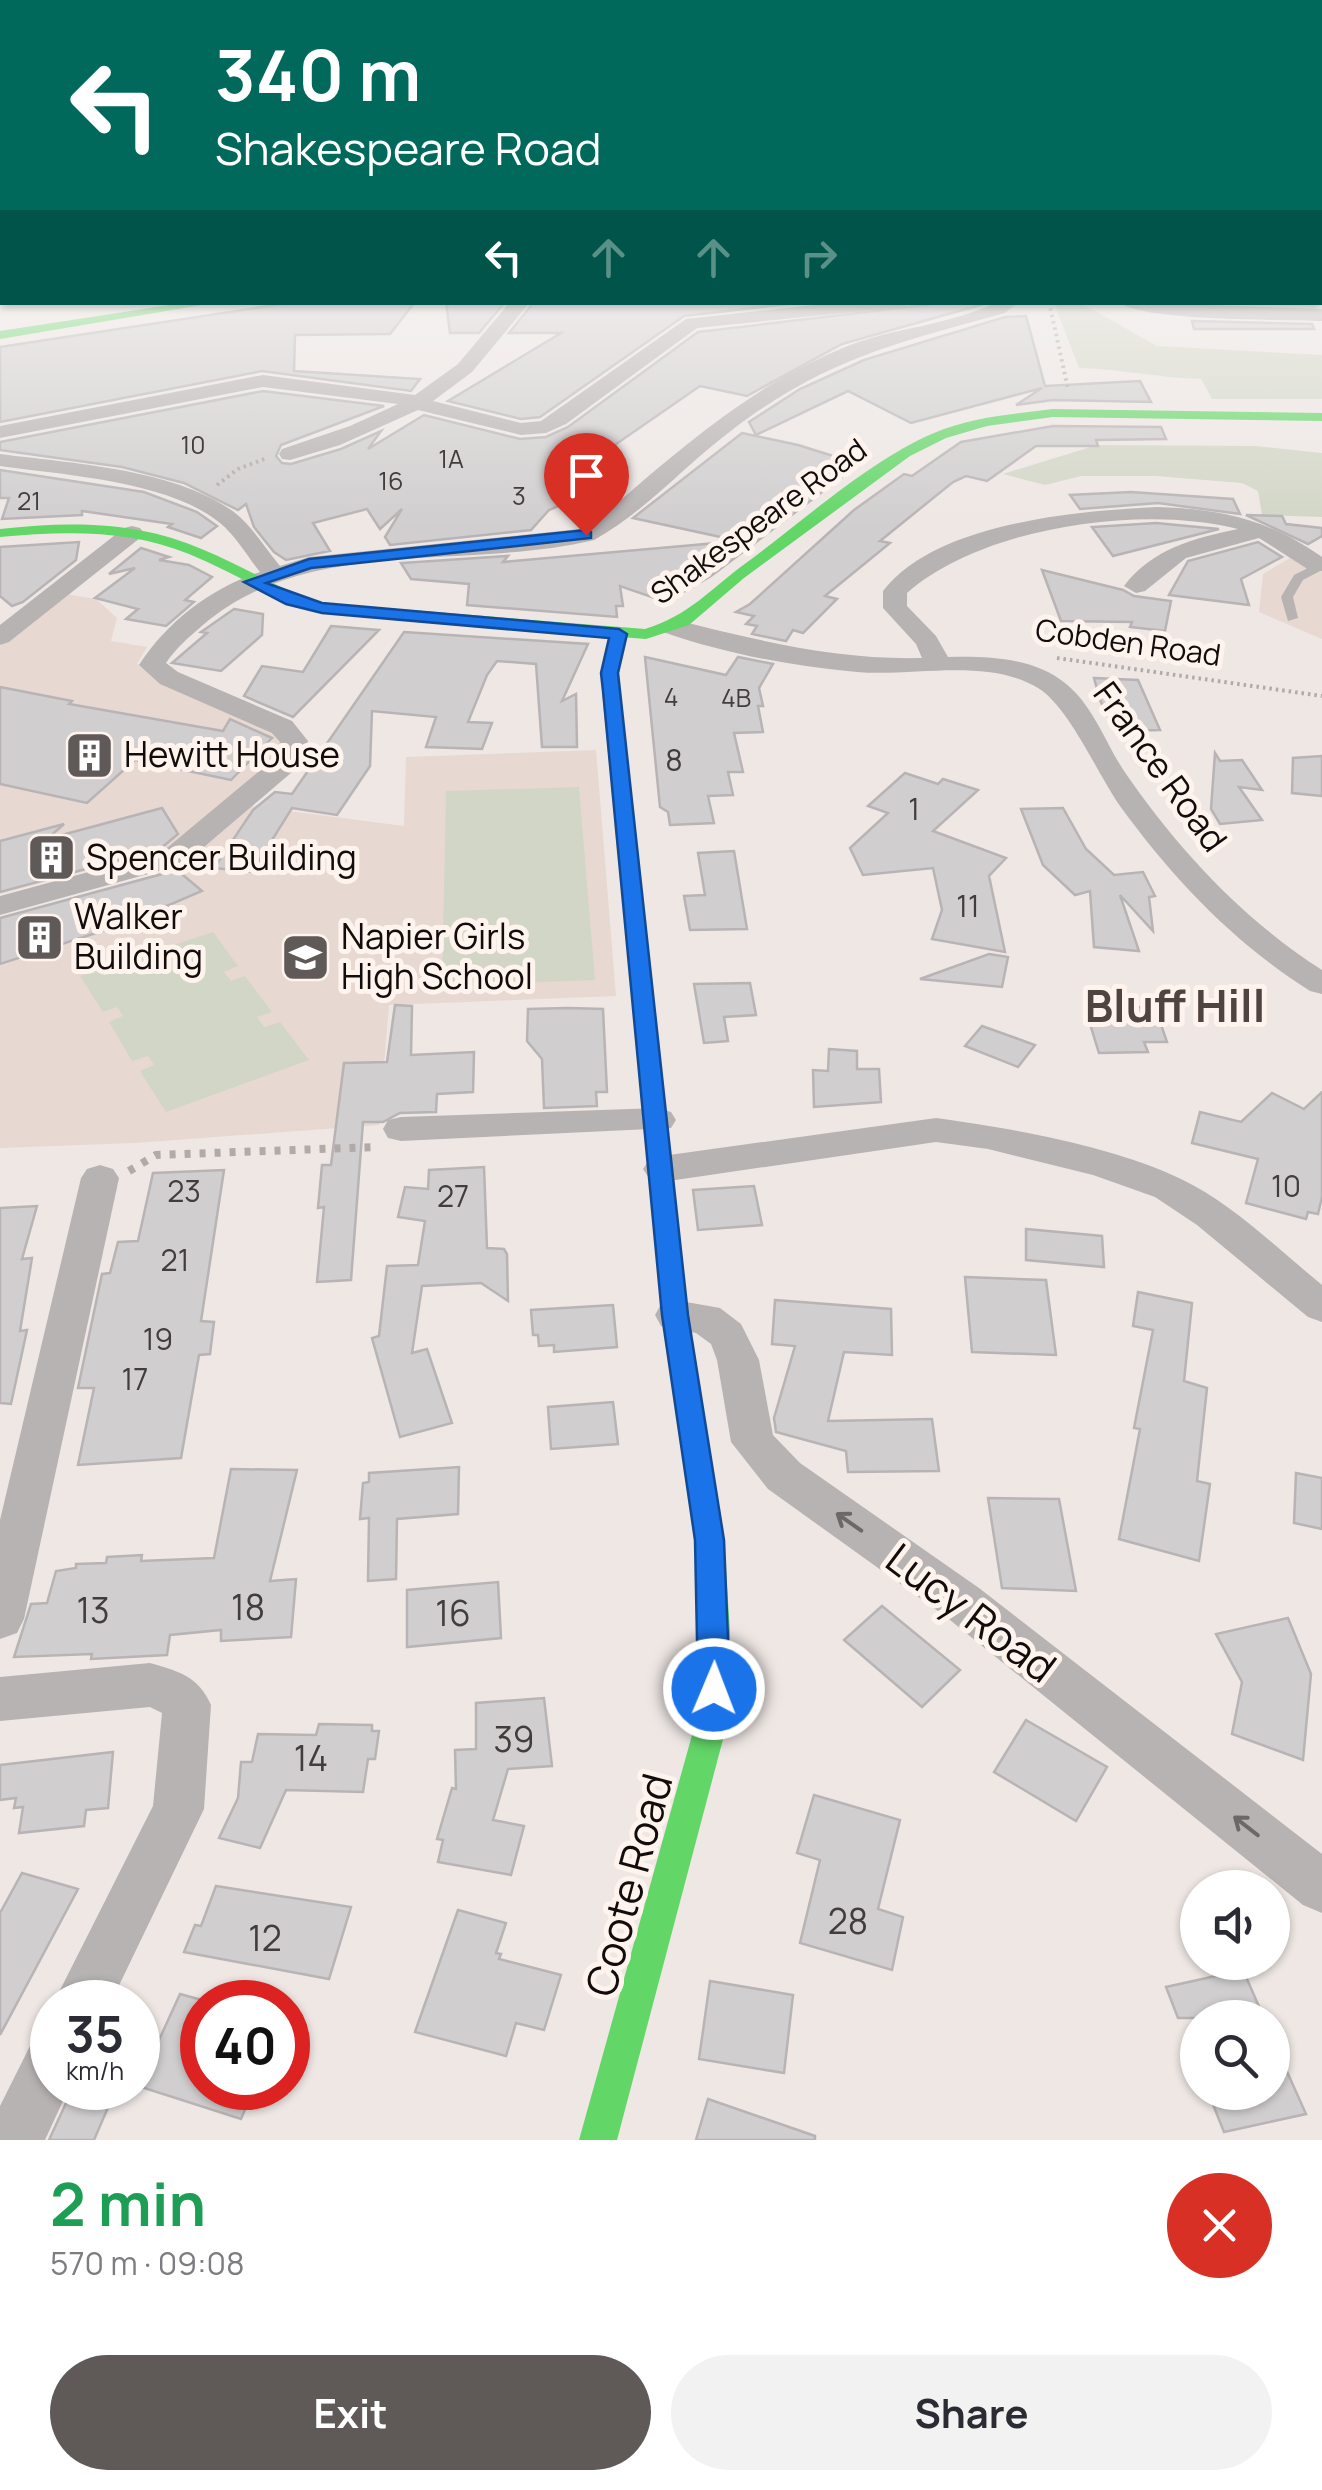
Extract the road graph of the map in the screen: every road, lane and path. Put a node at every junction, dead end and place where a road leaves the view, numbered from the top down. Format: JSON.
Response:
{"nodes":[{"id":1,"x":53,"y":327,"type":"edge"},
{"id":2,"x":500,"y":327,"type":"edge"},
{"id":3,"x":686,"y":327,"type":"edge"},
{"id":4,"x":939,"y":327,"type":"edge"},
{"id":5,"x":1054,"y":327,"type":"edge"},
{"id":6,"x":0,"y":335,"type":"edge"},
{"id":7,"x":1068,"y":388,"type":"dead end"},
{"id":8,"x":419,"y":402,"type":"junction"},
{"id":9,"x":1322,"y":417,"type":"edge"},
{"id":10,"x":0,"y":432,"type":"edge"},
{"id":11,"x":290,"y":454,"type":"joint"},
{"id":12,"x":0,"y":460,"type":"edge"},
{"id":13,"x":210,"y":490,"type":"dead end"},
{"id":14,"x":1262,"y":529,"type":"junction"},
{"id":15,"x":132,"y":533,"type":"junction"},
{"id":16,"x":0,"y":534,"type":"edge"},
{"id":17,"x":1318,"y":567,"type":"edge"},
{"id":18,"x":264,"y":578,"type":"junction"},
{"id":19,"x":1136,"y":586,"type":"dead end"},
{"id":20,"x":1292,"y":618,"type":"dead end"},
{"id":21,"x":672,"y":627,"type":"junction"},
{"id":22,"x":619,"y":634,"type":"junction"},
{"id":23,"x":0,"y":637,"type":"edge"},
{"id":24,"x":1041,"y":655,"type":"dead end"},
{"id":25,"x":939,"y":666,"type":"junction"},
{"id":26,"x":1322,"y":696,"type":"edge"},
{"id":27,"x":0,"y":906,"type":"edge"},
{"id":28,"x":1322,"y":984,"type":"edge"},
{"id":29,"x":658,"y":1120,"type":"junction"},
{"id":30,"x":397,"y":1138,"type":"joint"},
{"id":31,"x":156,"y":1155,"type":"dead end"},
{"id":32,"x":662,"y":1168,"type":"junction"},
{"id":33,"x":100,"y":1178,"type":"dead end"},
{"id":34,"x":1322,"y":1308,"type":"edge"},
{"id":35,"x":675,"y":1315,"type":"junction"},
{"id":36,"x":0,"y":1619,"type":"edge"},
{"id":37,"x":0,"y":1699,"type":"edge"},
{"id":38,"x":1322,"y":1887,"type":"edge"},
{"id":39,"x":93,"y":1980,"type":"edge"},
{"id":40,"x":30,"y":2107,"type":"edge"},
{"id":41,"x":14,"y":2140,"type":"edge"},
{"id":42,"x":598,"y":2140,"type":"edge"}],
"edges":[{"from":1,"to":6,"type":"street"},
{"from":2,"to":8,"type":"street"},
{"from":3,"to":8,"type":"street"},
{"from":4,"to":18,"type":"street"},
{"from":5,"to":7,"type":"path"},
{"from":8,"to":10,"type":"street"},
{"from":8,"to":11,"type":"street"},
{"from":9,"to":21,"type":"street","name":"Shakespeare Road"},
{"from":11,"to":13,"type":"path"},
{"from":12,"to":18,"type":"street"},
{"from":14,"to":17,"type":"street"},
{"from":14,"to":19,"type":"street"},
{"from":14,"to":25,"type":"street"},
{"from":15,"to":16,"type":"street","name":"Shakespeare Road"},
{"from":15,"to":18,"type":"street","name":"Shakespeare Road"},
{"from":15,"to":23,"type":"street"},
{"from":17,"to":20,"type":"lane"},
{"from":18,"to":22,"type":"street","name":"Shakespeare Road"},
{"from":18,"to":27,"type":"street"},
{"from":21,"to":22,"type":"street","name":"Shakespeare Road"},
{"from":21,"to":25,"type":"street","name":"France Road"},
{"from":22,"to":29,"type":"street","name":"Coote Road"},
{"from":24,"to":26,"type":"path","name":"Cobden Road"},
{"from":25,"to":28,"type":"street","name":"France Road"},
{"from":29,"to":30,"type":"street"},
{"from":29,"to":32,"type":"street","name":"Coote Road"},
{"from":30,"to":31,"type":"path"},
{"from":32,"to":34,"type":"street"},
{"from":32,"to":35,"type":"street","name":"Coote Road"},
{"from":33,"to":36,"type":"street"},
{"from":38,"to":35,"type":"street","name":"Lucy Road","one_way":true},
{"from":35,"to":42,"type":"street","name":"Coote Road"},
{"from":37,"to":39,"type":"street"},
{"from":40,"to":41,"type":"street"}]}
